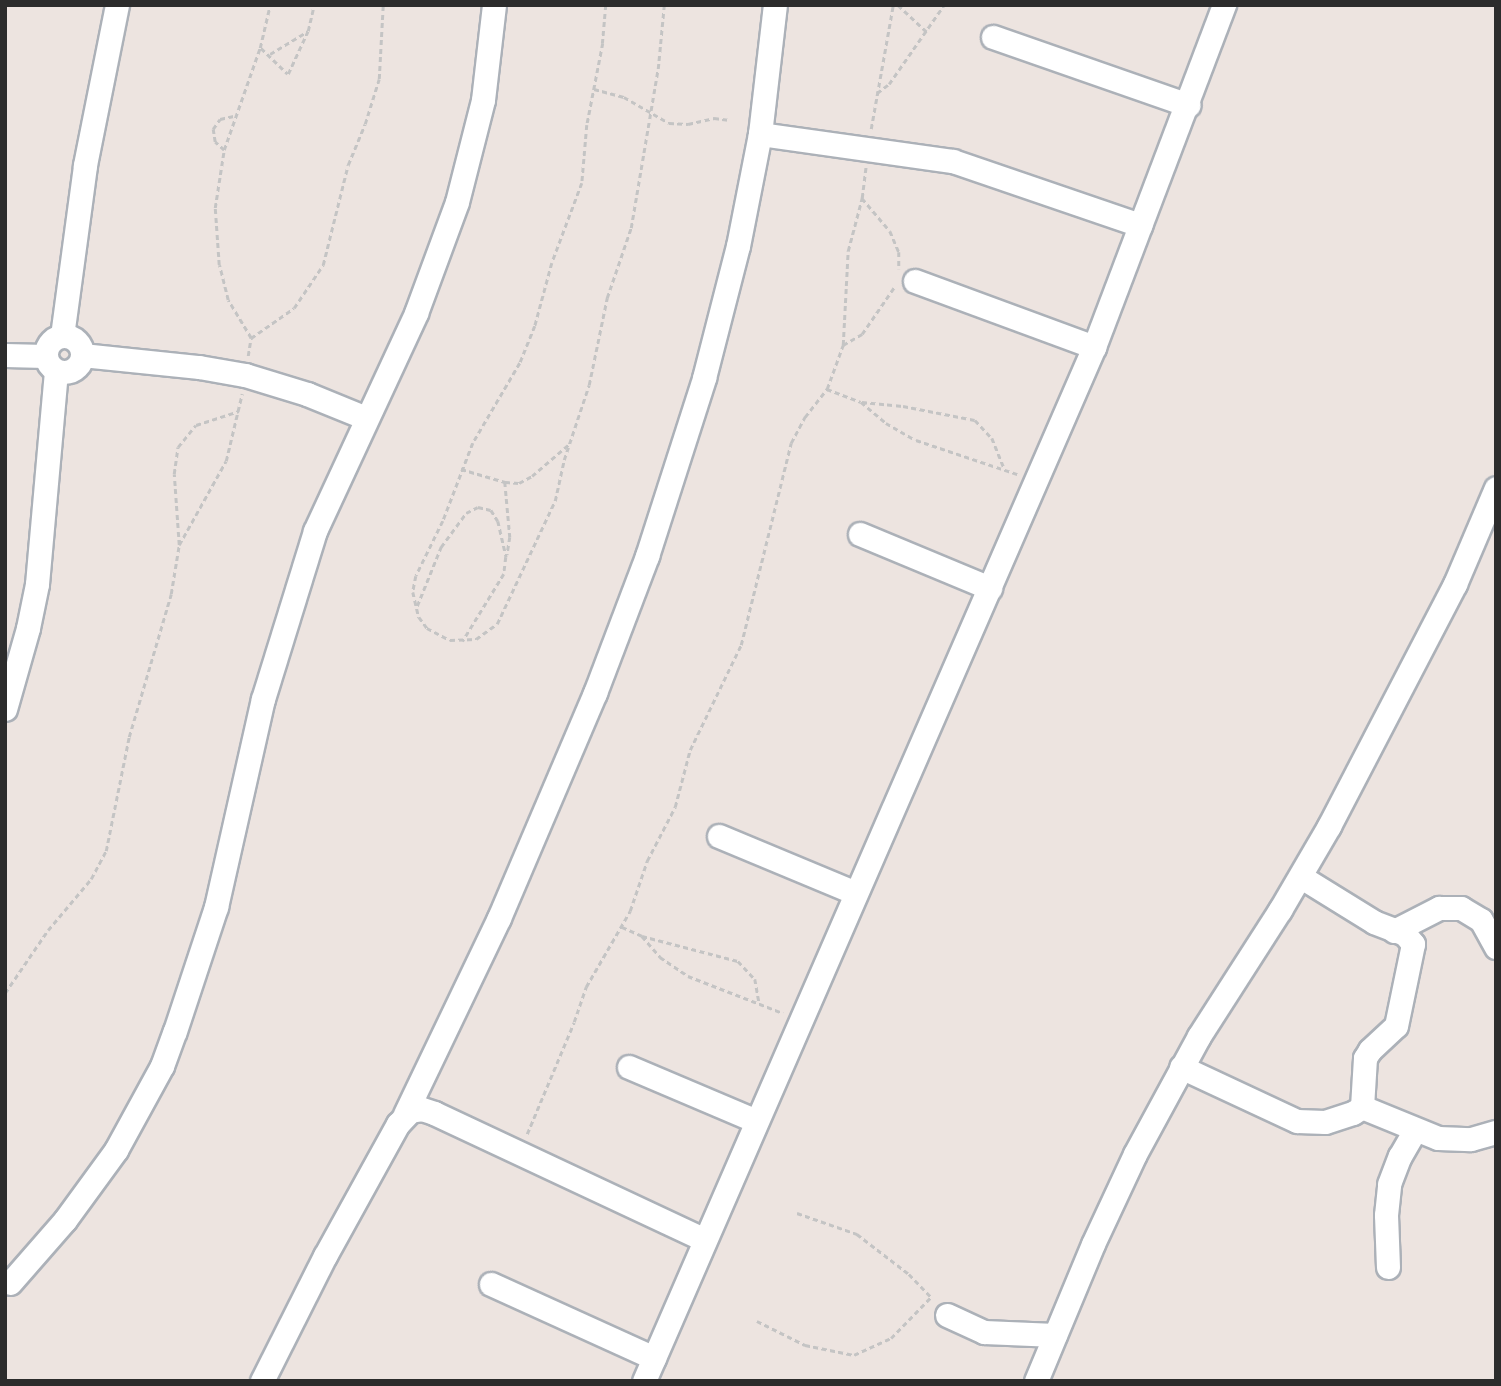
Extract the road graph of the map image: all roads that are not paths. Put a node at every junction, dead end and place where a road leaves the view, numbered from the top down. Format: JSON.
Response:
{"nodes":[{"id":1,"x":117,"y":5,"type":"edge"},
{"id":2,"x":494,"y":5,"type":"edge"},
{"id":3,"x":775,"y":5,"type":"edge"},
{"id":4,"x":1224,"y":5,"type":"edge"},
{"id":5,"x":993,"y":37,"type":"dead end"},
{"id":6,"x":1188,"y":105,"type":"junction"},
{"id":7,"x":760,"y":134,"type":"junction"},
{"id":8,"x":1140,"y":225,"type":"junction"},
{"id":9,"x":903,"y":279,"type":"road end"},
{"id":10,"x":62,"y":336,"type":"junction"},
{"id":11,"x":1094,"y":347,"type":"junction"},
{"id":12,"x":5,"y":355,"type":"edge"},
{"id":13,"x":82,"y":355,"type":"junction"},
{"id":14,"x":51,"y":363,"type":"junction"},
{"id":15,"x":366,"y":418,"type":"junction"},
{"id":16,"x":1496,"y":488,"type":"edge"},
{"id":17,"x":860,"y":534,"type":"dead end"},
{"id":18,"x":990,"y":588,"type":"junction"},
{"id":19,"x":5,"y":709,"type":"edge"},
{"id":20,"x":719,"y":836,"type":"dead end"},
{"id":21,"x":1301,"y":877,"type":"junction"},
{"id":22,"x":856,"y":893,"type":"junction"},
{"id":23,"x":1394,"y":931,"type":"junction"},
{"id":24,"x":1496,"y":947,"type":"edge"},
{"id":25,"x":1181,"y":1067,"type":"junction"},
{"id":26,"x":629,"y":1068,"type":"dead end"},
{"id":27,"x":1362,"y":1107,"type":"junction"},
{"id":28,"x":405,"y":1114,"type":"junction"},
{"id":29,"x":756,"y":1121,"type":"junction"},
{"id":30,"x":1415,"y":1130,"type":"junction"},
{"id":31,"x":1496,"y":1132,"type":"edge"},
{"id":32,"x":705,"y":1240,"type":"junction"},
{"id":33,"x":1388,"y":1268,"type":"dead end"},
{"id":34,"x":10,"y":1283,"type":"dead end"},
{"id":35,"x":491,"y":1284,"type":"dead end"},
{"id":36,"x":947,"y":1315,"type":"road end"},
{"id":37,"x":1055,"y":1335,"type":"junction"},
{"id":38,"x":654,"y":1358,"type":"junction"},
{"id":39,"x":262,"y":1381,"type":"edge"},
{"id":40,"x":644,"y":1381,"type":"edge"},
{"id":41,"x":1036,"y":1381,"type":"edge"}],
"edges":[{"from":1,"to":10,"type":"street"},
{"from":2,"to":15,"type":"street"},
{"from":3,"to":7,"type":"street"},
{"from":4,"to":6,"type":"street"},
{"from":5,"to":6,"type":"street"},
{"from":6,"to":8,"type":"street"},
{"from":7,"to":8,"type":"street"},
{"from":7,"to":28,"type":"street"},
{"from":8,"to":11,"type":"street"},
{"from":9,"to":11,"type":"street"},
{"from":10,"to":13,"type":"street"},
{"from":10,"to":14,"type":"street"},
{"from":11,"to":18,"type":"street"},
{"from":12,"to":14,"type":"street"},
{"from":13,"to":14,"type":"street"},
{"from":13,"to":15,"type":"street"},
{"from":14,"to":19,"type":"street"},
{"from":15,"to":34,"type":"street"},
{"from":16,"to":21,"type":"street"},
{"from":17,"to":18,"type":"street"},
{"from":18,"to":22,"type":"street"},
{"from":20,"to":22,"type":"street"},
{"from":21,"to":23,"type":"street"},
{"from":21,"to":25,"type":"street"},
{"from":22,"to":29,"type":"street"},
{"from":23,"to":24,"type":"street"},
{"from":23,"to":27,"type":"street"},
{"from":25,"to":27,"type":"street"},
{"from":25,"to":37,"type":"street"},
{"from":26,"to":29,"type":"street"},
{"from":27,"to":30,"type":"street"},
{"from":28,"to":32,"type":"street"},
{"from":28,"to":39,"type":"street"},
{"from":29,"to":32,"type":"street"},
{"from":30,"to":31,"type":"street"},
{"from":30,"to":33,"type":"street"},
{"from":32,"to":38,"type":"street"},
{"from":35,"to":38,"type":"street"},
{"from":36,"to":37,"type":"street"},
{"from":37,"to":41,"type":"street"},
{"from":38,"to":40,"type":"street"}]}
